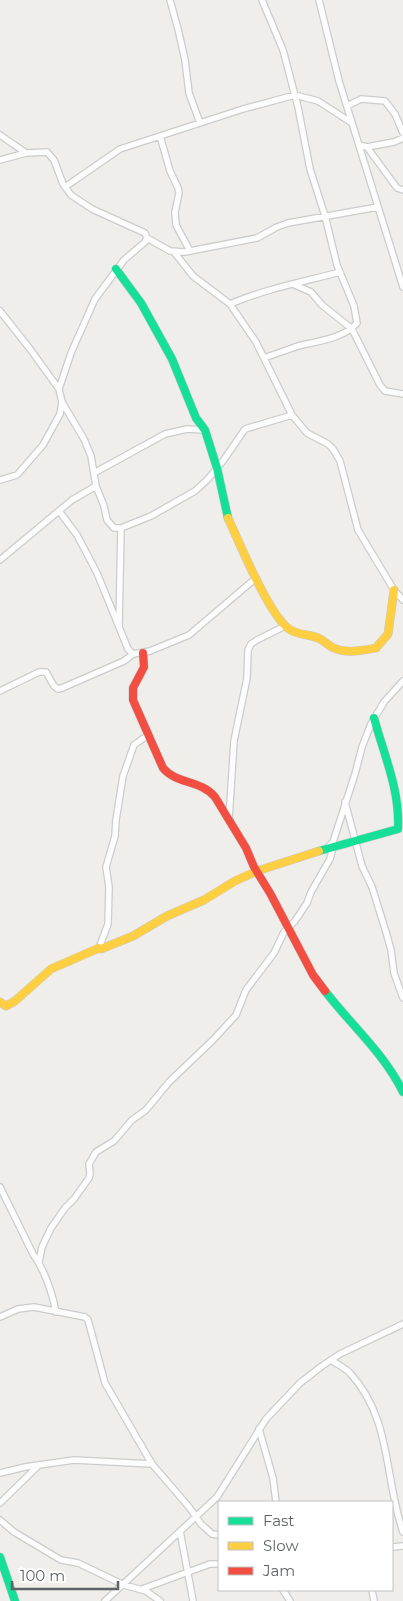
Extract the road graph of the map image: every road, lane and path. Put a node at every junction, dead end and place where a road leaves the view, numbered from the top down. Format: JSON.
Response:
{"nodes":[{"id":1,"x":170,"y":0,"type":"edge"},
{"id":2,"x":262,"y":0,"type":"edge"},
{"id":3,"x":319,"y":0,"type":"edge"},
{"id":4,"x":295,"y":95,"type":"junction"},
{"id":5,"x":347,"y":106,"type":"junction"},
{"id":6,"x":200,"y":123,"type":"junction"},
{"id":7,"x":352,"y":123,"type":"junction"},
{"id":8,"x":403,"y":133,"type":"edge"},
{"id":9,"x":0,"y":134,"type":"edge"},
{"id":10,"x":160,"y":136,"type":"junction"},
{"id":11,"x":403,"y":138,"type":"edge"},
{"id":12,"x":359,"y":145,"type":"junction"},
{"id":13,"x":367,"y":147,"type":"junction"},
{"id":14,"x":26,"y":153,"type":"junction"},
{"id":15,"x":0,"y":160,"type":"edge"},
{"id":16,"x":65,"y":186,"type":"junction"},
{"id":17,"x":403,"y":190,"type":"edge"},
{"id":18,"x":378,"y":207,"type":"junction"},
{"id":19,"x":326,"y":216,"type":"junction"},
{"id":20,"x":147,"y":238,"type":"junction"},
{"id":21,"x":190,"y":251,"type":"junction"},
{"id":22,"x":174,"y":252,"type":"junction"},
{"id":23,"x":116,"y":269,"type":"junction"},
{"id":24,"x":340,"y":272,"type":"junction"},
{"id":25,"x":295,"y":285,"type":"junction"},
{"id":26,"x":403,"y":287,"type":"edge"},
{"id":27,"x":230,"y":304,"type":"junction"},
{"id":28,"x":0,"y":312,"type":"edge"},
{"id":29,"x":352,"y":329,"type":"junction"},
{"id":30,"x":264,"y":358,"type":"junction"},
{"id":31,"x":59,"y":389,"type":"junction"},
{"id":32,"x":403,"y":394,"type":"edge"},
{"id":33,"x":62,"y":402,"type":"junction"},
{"id":34,"x":292,"y":416,"type":"junction"},
{"id":35,"x":205,"y":430,"type":"junction"},
{"id":36,"x":217,"y":468,"type":"junction"},
{"id":37,"x":94,"y":473,"type":"junction"},
{"id":38,"x":0,"y":480,"type":"edge"},
{"id":39,"x":96,"y":486,"type":"junction"},
{"id":40,"x":59,"y":511,"type":"junction"},
{"id":41,"x":121,"y":528,"type":"junction"},
{"id":42,"x":0,"y":560,"type":"edge"},
{"id":43,"x":256,"y":578,"type":"junction"},
{"id":44,"x":394,"y":590,"type":"junction"},
{"id":45,"x":403,"y":600,"type":"edge"},
{"id":46,"x":285,"y":626,"type":"junction"},
{"id":47,"x":119,"y":630,"type":"junction"},
{"id":48,"x":143,"y":653,"type":"junction"},
{"id":49,"x":133,"y":654,"type":"junction"},
{"id":50,"x":403,"y":681,"type":"edge"},
{"id":51,"x":0,"y":691,"type":"edge"},
{"id":52,"x":374,"y":718,"type":"junction"},
{"id":53,"x":148,"y":735,"type":"junction"},
{"id":54,"x":345,"y":802,"type":"junction"},
{"id":55,"x":229,"y":820,"type":"junction"},
{"id":56,"x":354,"y":841,"type":"junction"},
{"id":57,"x":330,"y":848,"type":"junction"},
{"id":58,"x":257,"y":871,"type":"junction"},
{"id":59,"x":288,"y":929,"type":"junction"},
{"id":60,"x":99,"y":948,"type":"junction"},
{"id":61,"x":403,"y":998,"type":"edge"},
{"id":62,"x":0,"y":1002,"type":"edge"},
{"id":63,"x":403,"y":1092,"type":"edge"},
{"id":64,"x":0,"y":1187,"type":"edge"},
{"id":65,"x":39,"y":1262,"type":"junction"},
{"id":66,"x":56,"y":1312,"type":"junction"},
{"id":67,"x":0,"y":1316,"type":"edge"},
{"id":68,"x":403,"y":1324,"type":"edge"},
{"id":69,"x":331,"y":1360,"type":"junction"},
{"id":70,"x":259,"y":1430,"type":"junction"},
{"id":71,"x":152,"y":1464,"type":"junction"},
{"id":72,"x":40,"y":1465,"type":"junction"},
{"id":73,"x":0,"y":1473,"type":"edge"},
{"id":74,"x":276,"y":1501,"type":"edge"},
{"id":75,"x":0,"y":1503,"type":"edge"},
{"id":76,"x":196,"y":1517,"type":"junction"},
{"id":77,"x":0,"y":1520,"type":"edge"},
{"id":78,"x":180,"y":1531,"type":"junction"},
{"id":79,"x":403,"y":1532,"type":"edge"},
{"id":80,"x":218,"y":1535,"type":"edge"},
{"id":81,"x":0,"y":1558,"type":"edge"},
{"id":82,"x":218,"y":1564,"type":"edge"},
{"id":83,"x":187,"y":1572,"type":"junction"},
{"id":84,"x":124,"y":1584,"type":"junction"},
{"id":85,"x":142,"y":1590,"type":"junction"},
{"id":86,"x":15,"y":1601,"type":"edge"},
{"id":87,"x":105,"y":1601,"type":"edge"},
{"id":88,"x":160,"y":1601,"type":"edge"},
{"id":89,"x":193,"y":1601,"type":"edge"}],
"edges":[{"from":1,"to":6,"type":"street"},
{"from":2,"to":4,"type":"street"},
{"from":3,"to":5,"type":"street"},
{"from":4,"to":6,"type":"street"},
{"from":4,"to":7,"type":"street"},
{"from":4,"to":19,"type":"street"},
{"from":5,"to":7,"type":"street"},
{"from":5,"to":8,"type":"street"},
{"from":6,"to":10,"type":"street"},
{"from":7,"to":12,"type":"street"},
{"from":9,"to":14,"type":"street"},
{"from":10,"to":16,"type":"street"},
{"from":10,"to":21,"type":"street"},
{"from":11,"to":13,"type":"street"},
{"from":12,"to":13,"type":"street"},
{"from":12,"to":18,"type":"street"},
{"from":13,"to":17,"type":"street"},
{"from":14,"to":15,"type":"street"},
{"from":14,"to":16,"type":"street"},
{"from":16,"to":20,"type":"street"},
{"from":18,"to":19,"type":"street"},
{"from":18,"to":26,"type":"street"},
{"from":19,"to":21,"type":"street"},
{"from":19,"to":24,"type":"street"},
{"from":20,"to":22,"type":"street"},
{"from":20,"to":23,"type":"street"},
{"from":21,"to":22,"type":"street"},
{"from":22,"to":27,"type":"street"},
{"from":23,"to":31,"type":"street"},
{"from":23,"to":35,"type":"street"},
{"from":24,"to":25,"type":"street"},
{"from":24,"to":29,"type":"street"},
{"from":25,"to":27,"type":"street"},
{"from":25,"to":29,"type":"street"},
{"from":27,"to":30,"type":"street"},
{"from":28,"to":31,"type":"street"},
{"from":29,"to":30,"type":"street"},
{"from":29,"to":32,"type":"street"},
{"from":30,"to":34,"type":"street"},
{"from":31,"to":33,"type":"street"},
{"from":33,"to":37,"type":"street"},
{"from":33,"to":38,"type":"street"},
{"from":34,"to":36,"type":"street"},
{"from":34,"to":44,"type":"street"},
{"from":35,"to":36,"type":"street"},
{"from":35,"to":37,"type":"street"},
{"from":36,"to":41,"type":"street"},
{"from":36,"to":43,"type":"street"},
{"from":37,"to":39,"type":"street"},
{"from":39,"to":40,"type":"street"},
{"from":39,"to":41,"type":"street"},
{"from":40,"to":42,"type":"street"},
{"from":40,"to":47,"type":"street"},
{"from":41,"to":47,"type":"street"},
{"from":43,"to":46,"type":"street"},
{"from":43,"to":48,"type":"street"},
{"from":44,"to":45,"type":"street"},
{"from":44,"to":46,"type":"street"},
{"from":46,"to":55,"type":"street"},
{"from":47,"to":49,"type":"street"},
{"from":48,"to":49,"type":"street"},
{"from":48,"to":53,"type":"street"},
{"from":49,"to":51,"type":"street"},
{"from":50,"to":52,"type":"street"},
{"from":52,"to":54,"type":"street"},
{"from":52,"to":56,"type":"street"},
{"from":53,"to":55,"type":"street"},
{"from":53,"to":60,"type":"street"},
{"from":54,"to":56,"type":"street"},
{"from":54,"to":57,"type":"street"},
{"from":55,"to":58,"type":"street"},
{"from":56,"to":57,"type":"street"},
{"from":56,"to":61,"type":"street"},
{"from":57,"to":58,"type":"street"},
{"from":57,"to":59,"type":"street"},
{"from":58,"to":59,"type":"street"},
{"from":58,"to":60,"type":"street"},
{"from":59,"to":63,"type":"street"},
{"from":59,"to":65,"type":"street"},
{"from":60,"to":62,"type":"street"},
{"from":64,"to":65,"type":"street"},
{"from":65,"to":66,"type":"street"},
{"from":66,"to":67,"type":"street"},
{"from":66,"to":71,"type":"street"},
{"from":68,"to":69,"type":"street"},
{"from":69,"to":70,"type":"street"},
{"from":69,"to":79,"type":"street"},
{"from":70,"to":74,"type":"street"},
{"from":70,"to":76,"type":"street"},
{"from":71,"to":72,"type":"street"},
{"from":71,"to":76,"type":"street"},
{"from":72,"to":73,"type":"street"},
{"from":72,"to":75,"type":"street"},
{"from":76,"to":78,"type":"street"},
{"from":76,"to":80,"type":"street"},
{"from":77,"to":84,"type":"street"},
{"from":78,"to":83,"type":"street"},
{"from":78,"to":84,"type":"street"},
{"from":81,"to":86,"type":"street"},
{"from":82,"to":83,"type":"street"},
{"from":83,"to":85,"type":"street"},
{"from":83,"to":89,"type":"street"},
{"from":84,"to":85,"type":"street"},
{"from":84,"to":87,"type":"street"},
{"from":85,"to":88,"type":"street"}]}
